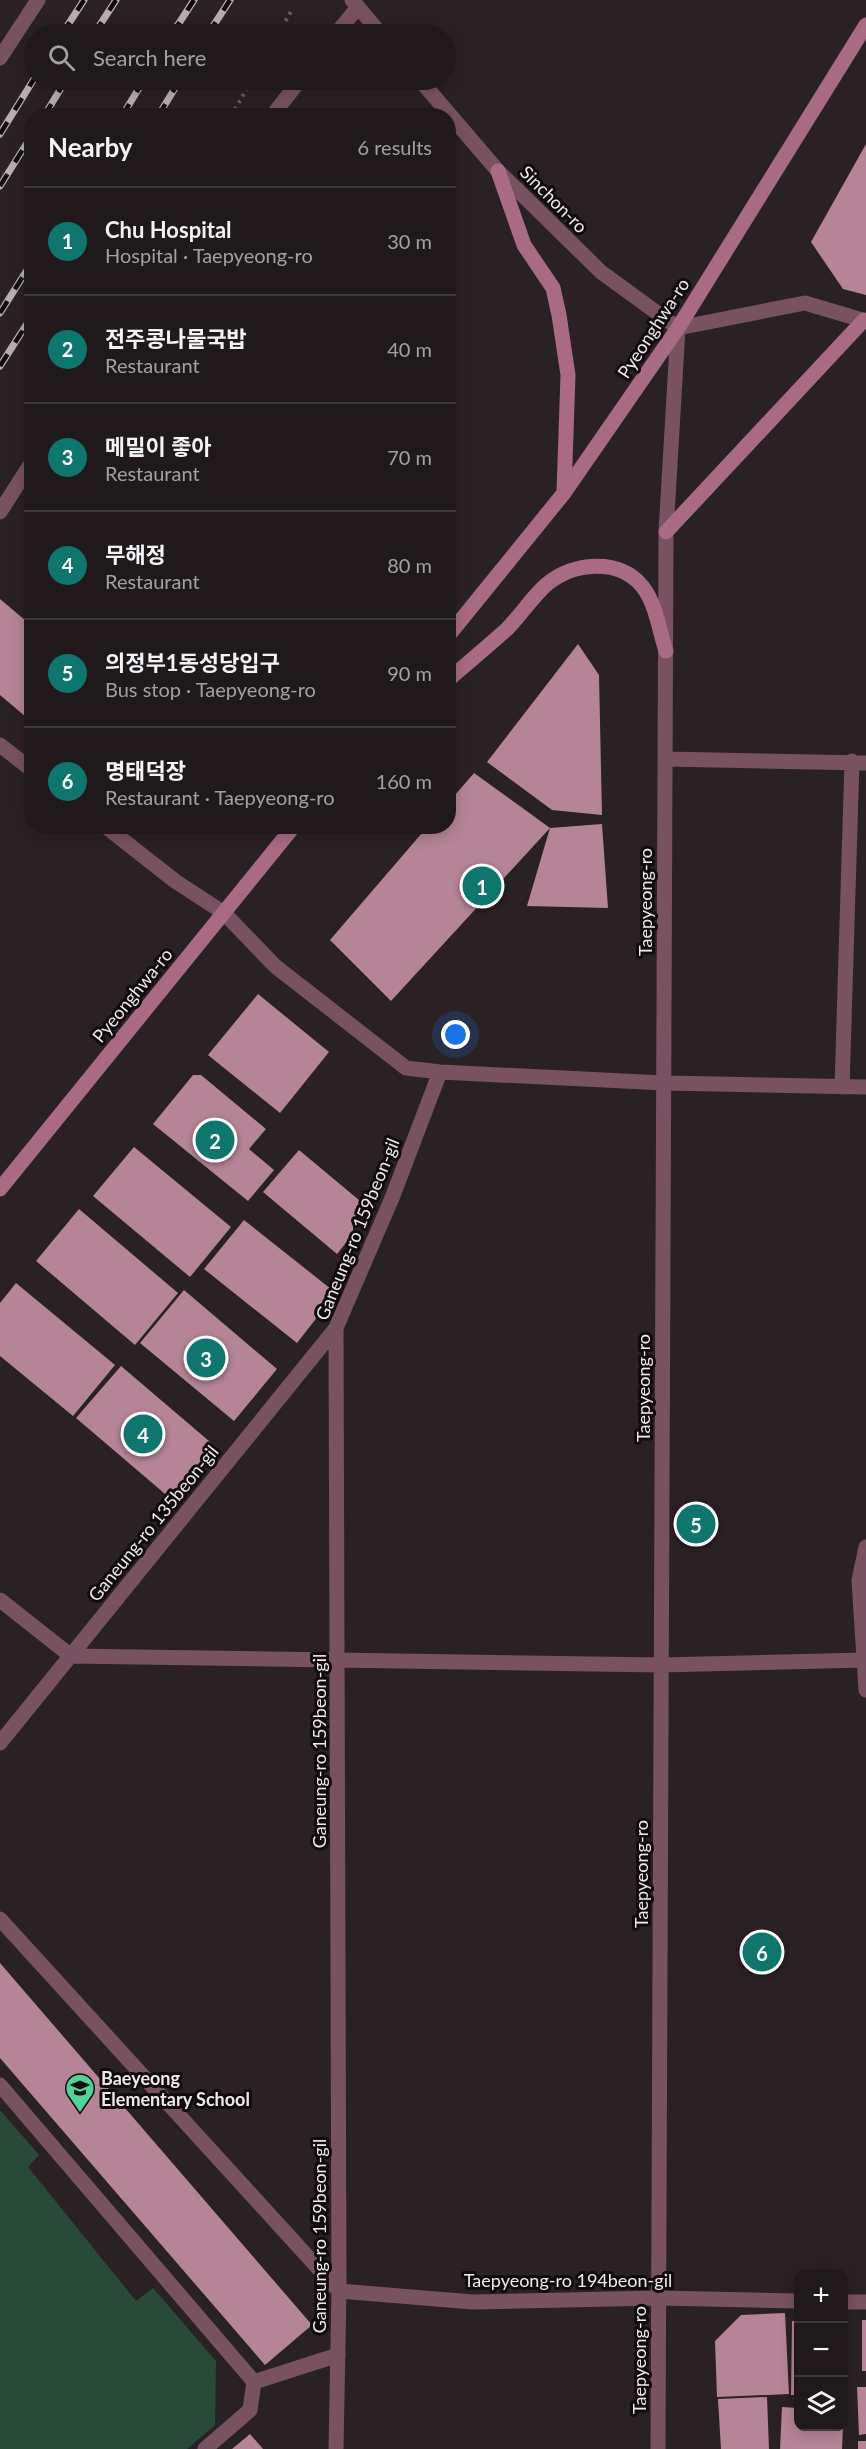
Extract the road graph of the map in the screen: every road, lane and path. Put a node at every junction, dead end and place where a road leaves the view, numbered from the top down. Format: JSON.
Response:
{"nodes":[{"id":1,"x":38,"y":0,"type":"edge"},
{"id":2,"x":355,"y":3,"type":"edge"},
{"id":3,"x":293,"y":8,"type":"dead end"},
{"id":4,"x":284,"y":24,"type":"edge"},
{"id":5,"x":342,"y":24,"type":"edge"},
{"id":6,"x":373,"y":24,"type":"edge"},
{"id":7,"x":866,"y":25,"type":"edge"},
{"id":8,"x":0,"y":58,"type":"edge"},
{"id":9,"x":246,"y":90,"type":"edge"},
{"id":10,"x":292,"y":90,"type":"edge"},
{"id":11,"x":429,"y":90,"type":"edge"},
{"id":12,"x":236,"y":108,"type":"edge"},
{"id":13,"x":278,"y":108,"type":"edge"},
{"id":14,"x":444,"y":108,"type":"edge"},
{"id":15,"x":456,"y":122,"type":"edge"},
{"id":16,"x":498,"y":171,"type":"junction"},
{"id":17,"x":865,"y":321,"type":"edge"},
{"id":18,"x":678,"y":328,"type":"junction"},
{"id":19,"x":24,"y":474,"type":"edge"},
{"id":20,"x":564,"y":493,"type":"junction"},
{"id":21,"x":0,"y":512,"type":"edge"},
{"id":22,"x":666,"y":532,"type":"junction"},
{"id":23,"x":456,"y":626,"type":"edge"},
{"id":24,"x":666,"y":651,"type":"junction"},
{"id":25,"x":456,"y":673,"type":"edge"},
{"id":26,"x":0,"y":746,"type":"edge"},
{"id":27,"x":665,"y":759,"type":"junction"},
{"id":28,"x":859,"y":762,"type":"edge"},
{"id":29,"x":24,"y":764,"type":"edge"},
{"id":30,"x":115,"y":834,"type":"edge"},
{"id":31,"x":288,"y":834,"type":"edge"},
{"id":32,"x":224,"y":913,"type":"junction"},
{"id":33,"x":440,"y":1072,"type":"junction"},
{"id":34,"x":664,"y":1083,"type":"junction"},
{"id":35,"x":842,"y":1087,"type":"junction"},
{"id":36,"x":866,"y":1087,"type":"edge"},
{"id":37,"x":0,"y":1189,"type":"edge"},
{"id":38,"x":336,"y":1328,"type":"junction"},
{"id":39,"x":866,"y":1547,"type":"edge"},
{"id":40,"x":0,"y":1600,"type":"edge"},
{"id":41,"x":70,"y":1656,"type":"junction"},
{"id":42,"x":865,"y":1660,"type":"edge"},
{"id":43,"x":338,"y":1662,"type":"junction"},
{"id":44,"x":661,"y":1665,"type":"junction"},
{"id":45,"x":866,"y":1690,"type":"edge"},
{"id":46,"x":0,"y":1743,"type":"edge"},
{"id":47,"x":0,"y":1919,"type":"edge"},
{"id":48,"x":0,"y":2085,"type":"edge"},
{"id":49,"x":339,"y":2291,"type":"junction"},
{"id":50,"x":658,"y":2298,"type":"junction"},
{"id":51,"x":794,"y":2301,"type":"edge"},
{"id":52,"x":848,"y":2302,"type":"edge"},
{"id":53,"x":866,"y":2302,"type":"edge"},
{"id":54,"x":338,"y":2355,"type":"junction"},
{"id":55,"x":254,"y":2382,"type":"junction"},
{"id":56,"x":205,"y":2449,"type":"edge"},
{"id":57,"x":336,"y":2449,"type":"edge"},
{"id":58,"x":658,"y":2449,"type":"edge"}],
"edges":[{"from":1,"to":8,"type":"street"},
{"from":2,"to":5,"type":"street"},
{"from":2,"to":6,"type":"street"},
{"from":3,"to":4,"type":"path"},
{"from":7,"to":18,"type":"main road","name":"Pyeonghwa-ro"},
{"from":9,"to":12,"type":"path"},
{"from":10,"to":13,"type":"street"},
{"from":11,"to":14,"type":"street","name":"Sinchon-ro"},
{"from":15,"to":16,"type":"street","name":"Sinchon-ro"},
{"from":16,"to":18,"type":"street","name":"Sinchon-ro"},
{"from":16,"to":20,"type":"main road"},
{"from":17,"to":18,"type":"street"},
{"from":17,"to":22,"type":"main road"},
{"from":18,"to":20,"type":"main road","name":"Pyeonghwa-ro"},
{"from":18,"to":22,"type":"street","name":"Taepyeong-ro"},
{"from":19,"to":21,"type":"street"},
{"from":20,"to":23,"type":"main road","name":"Pyeonghwa-ro"},
{"from":22,"to":24,"type":"street","name":"Taepyeong-ro"},
{"from":24,"to":25,"type":"main road"},
{"from":24,"to":27,"type":"street","name":"Taepyeong-ro"},
{"from":26,"to":29,"type":"street"},
{"from":27,"to":28,"type":"street"},
{"from":27,"to":34,"type":"street","name":"Taepyeong-ro"},
{"from":28,"to":35,"type":"street"},
{"from":30,"to":32,"type":"street"},
{"from":31,"to":32,"type":"main road","name":"Pyeonghwa-ro"},
{"from":32,"to":33,"type":"street"},
{"from":32,"to":37,"type":"main road","name":"Pyeonghwa-ro"},
{"from":33,"to":34,"type":"street"},
{"from":33,"to":38,"type":"street","name":"Ganeung-ro 159beon-gil"},
{"from":34,"to":35,"type":"street"},
{"from":34,"to":44,"type":"street","name":"Taepyeong-ro"},
{"from":35,"to":36,"type":"street"},
{"from":38,"to":41,"type":"street","name":"Ganeung-ro 135beon-gil"},
{"from":38,"to":43,"type":"street","name":"Ganeung-ro 159beon-gil"},
{"from":39,"to":42,"type":"street"},
{"from":40,"to":41,"type":"street"},
{"from":41,"to":43,"type":"street"},
{"from":41,"to":46,"type":"street","name":"Ganeung-ro 135beon-gil"},
{"from":42,"to":44,"type":"street"},
{"from":42,"to":45,"type":"street"},
{"from":43,"to":44,"type":"street"},
{"from":43,"to":49,"type":"street","name":"Ganeung-ro 159beon-gil"},
{"from":44,"to":50,"type":"street","name":"Taepyeong-ro"},
{"from":47,"to":49,"type":"street"},
{"from":48,"to":55,"type":"street"},
{"from":49,"to":50,"type":"street","name":"Taepyeong-ro 194beon-gil"},
{"from":49,"to":54,"type":"street","name":"Ganeung-ro 159beon-gil"},
{"from":50,"to":51,"type":"street","name":"Taepyeong-ro 194beon-gil"},
{"from":50,"to":58,"type":"street","name":"Taepyeong-ro"},
{"from":52,"to":53,"type":"street"},
{"from":54,"to":55,"type":"street"},
{"from":54,"to":57,"type":"street","name":"Ganeung-ro 159beon-gil"},
{"from":55,"to":56,"type":"street"}]}
